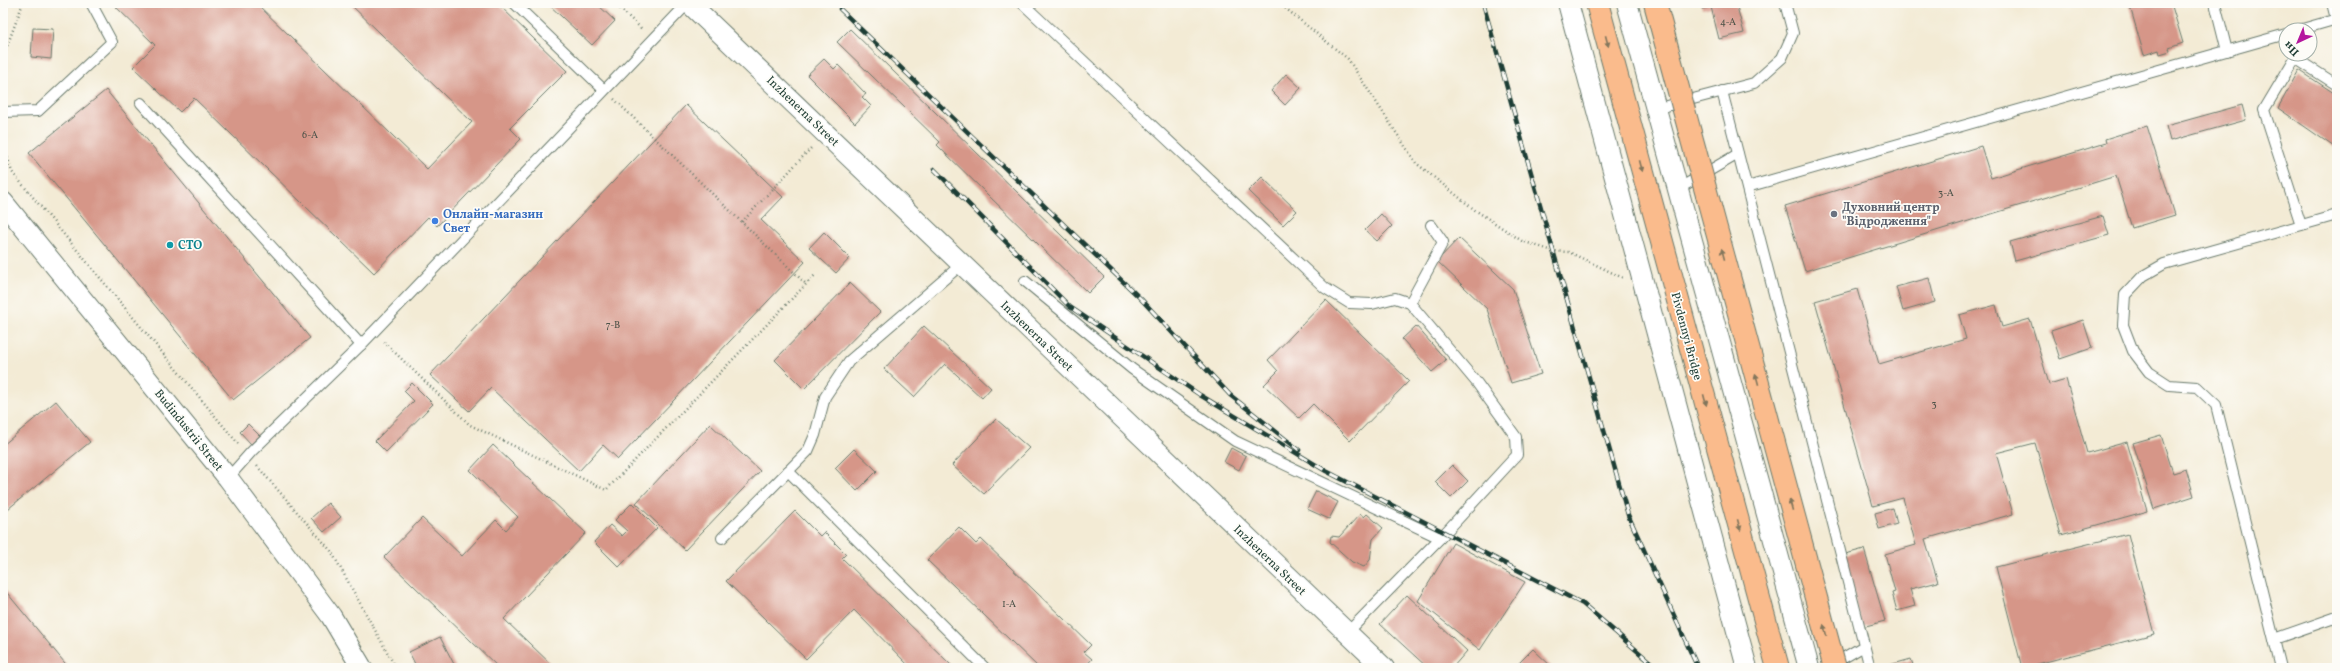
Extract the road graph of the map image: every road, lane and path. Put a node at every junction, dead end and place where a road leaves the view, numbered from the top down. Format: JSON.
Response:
{"nodes":[{"id":1,"x":23,"y":3,"type":"edge"},
{"id":2,"x":90,"y":3,"type":"edge"},
{"id":3,"x":514,"y":3,"type":"edge"},
{"id":4,"x":614,"y":3,"type":"edge"},
{"id":5,"x":689,"y":3,"type":"edge"},
{"id":6,"x":1022,"y":3,"type":"edge"},
{"id":7,"x":1279,"y":3,"type":"edge"},
{"id":8,"x":1568,"y":3,"type":"edge"},
{"id":9,"x":1597,"y":3,"type":"edge"},
{"id":10,"x":1627,"y":3,"type":"edge"},
{"id":11,"x":1655,"y":3,"type":"edge"},
{"id":12,"x":1785,"y":3,"type":"edge"},
{"id":13,"x":2215,"y":3,"type":"edge"},
{"id":14,"x":2332,"y":3,"type":"edge"},
{"id":15,"x":2337,"y":19,"type":"edge"},
{"id":16,"x":2318,"y":24,"type":"edge"},
{"id":17,"x":2278,"y":36,"type":"edge"},
{"id":18,"x":653,"y":40,"type":"junction"},
{"id":19,"x":2227,"y":51,"type":"junction"},
{"id":20,"x":3,"y":57,"type":"edge"},
{"id":21,"x":2337,"y":86,"type":"edge"},
{"id":22,"x":604,"y":90,"type":"junction"},
{"id":23,"x":1722,"y":90,"type":"junction"},
{"id":24,"x":141,"y":103,"type":"dead end"},
{"id":25,"x":1656,"y":108,"type":"junction"},
{"id":26,"x":3,"y":112,"type":"edge"},
{"id":27,"x":3,"y":142,"type":"edge"},
{"id":28,"x":812,"y":146,"type":"dead end"},
{"id":29,"x":1738,"y":154,"type":"junction"},
{"id":30,"x":1747,"y":187,"type":"junction"},
{"id":31,"x":1678,"y":189,"type":"junction"},
{"id":32,"x":3,"y":202,"type":"edge"},
{"id":33,"x":2337,"y":216,"type":"edge"},
{"id":34,"x":742,"y":222,"type":"junction"},
{"id":35,"x":1431,"y":225,"type":"dead end"},
{"id":36,"x":2301,"y":225,"type":"junction"},
{"id":37,"x":962,"y":264,"type":"junction"},
{"id":38,"x":816,"y":274,"type":"dead end"},
{"id":39,"x":1628,"y":280,"type":"dead end"},
{"id":40,"x":1026,"y":281,"type":"dead end"},
{"id":41,"x":806,"y":284,"type":"junction"},
{"id":42,"x":1410,"y":303,"type":"junction"},
{"id":43,"x":373,"y":331,"type":"junction"},
{"id":44,"x":361,"y":345,"type":"junction"},
{"id":45,"x":248,"y":455,"type":"junction"},
{"id":46,"x":788,"y":470,"type":"junction"},
{"id":47,"x":228,"y":478,"type":"junction"},
{"id":48,"x":722,"y":538,"type":"dead end"},
{"id":49,"x":1440,"y":538,"type":"junction"},
{"id":50,"x":2337,"y":617,"type":"edge"},
{"id":51,"x":1347,"y":633,"type":"junction"},
{"id":52,"x":2274,"y":639,"type":"junction"},
{"id":53,"x":1864,"y":646,"type":"junction"},
{"id":54,"x":362,"y":668,"type":"edge"},
{"id":55,"x":396,"y":668,"type":"edge"},
{"id":56,"x":985,"y":668,"type":"edge"},
{"id":57,"x":1384,"y":668,"type":"edge"},
{"id":58,"x":1748,"y":668,"type":"edge"},
{"id":59,"x":1778,"y":668,"type":"edge"},
{"id":60,"x":1809,"y":668,"type":"edge"},
{"id":61,"x":1825,"y":668,"type":"edge"},
{"id":62,"x":1835,"y":668,"type":"edge"},
{"id":63,"x":1870,"y":668,"type":"edge"},
{"id":64,"x":2281,"y":668,"type":"edge"}],
"edges":[{"from":1,"to":20,"type":"path"},
{"from":2,"to":26,"type":"lane"},
{"from":3,"to":22,"type":"lane"},
{"from":4,"to":18,"type":"path"},
{"from":5,"to":18,"type":"lane"},
{"from":5,"to":37,"type":"street","name":"Inzhenerna Street"},
{"from":6,"to":42,"type":"lane"},
{"from":7,"to":39,"type":"path"},
{"from":8,"to":58,"type":"street"},
{"from":9,"to":59,"type":"highway","name":"Pivdennyi Bridge","one_way":true,"bridge":true},
{"from":10,"to":25,"type":"street"},
{"from":62,"to":11,"type":"highway","one_way":true,"bridge":true},
{"from":12,"to":23,"type":"lane"},
{"from":13,"to":19,"type":"lane"},
{"from":14,"to":15,"type":"lane"},
{"from":15,"to":16,"type":"lane"},
{"from":17,"to":19,"type":"lane"},
{"from":18,"to":22,"type":"lane"},
{"from":19,"to":30,"type":"lane"},
{"from":21,"to":36,"type":"lane"},
{"from":22,"to":34,"type":"path"},
{"from":22,"to":43,"type":"lane"},
{"from":23,"to":25,"type":"lane"},
{"from":23,"to":29,"type":"lane"},
{"from":24,"to":44,"type":"lane"},
{"from":25,"to":31,"type":"street"},
{"from":27,"to":45,"type":"path"},
{"from":28,"to":34,"type":"path"},
{"from":29,"to":30,"type":"lane"},
{"from":29,"to":31,"type":"lane"},
{"from":30,"to":53,"type":"lane"},
{"from":31,"to":60,"type":"street"},
{"from":32,"to":47,"type":"street","name":"Budindustrii Street"},
{"from":33,"to":36,"type":"lane"},
{"from":34,"to":41,"type":"path"},
{"from":35,"to":42,"type":"lane"},
{"from":36,"to":52,"type":"lane"},
{"from":37,"to":46,"type":"lane"},
{"from":37,"to":51,"type":"street","name":"Inzhenerna Street"},
{"from":38,"to":41,"type":"path"},
{"from":40,"to":49,"type":"lane"},
{"from":41,"to":43,"type":"path"},
{"from":42,"to":49,"type":"lane"},
{"from":43,"to":44,"type":"lane"},
{"from":44,"to":45,"type":"lane"},
{"from":45,"to":47,"type":"lane"},
{"from":45,"to":55,"type":"path"},
{"from":46,"to":48,"type":"lane"},
{"from":46,"to":56,"type":"lane"},
{"from":47,"to":54,"type":"street","name":"Budindustrii Street"},
{"from":49,"to":51,"type":"lane"},
{"from":50,"to":52,"type":"lane"},
{"from":51,"to":57,"type":"street","name":"Inzhenerna Street"},
{"from":52,"to":64,"type":"lane"},
{"from":53,"to":61,"type":"lane"},
{"from":53,"to":63,"type":"lane"}]}
